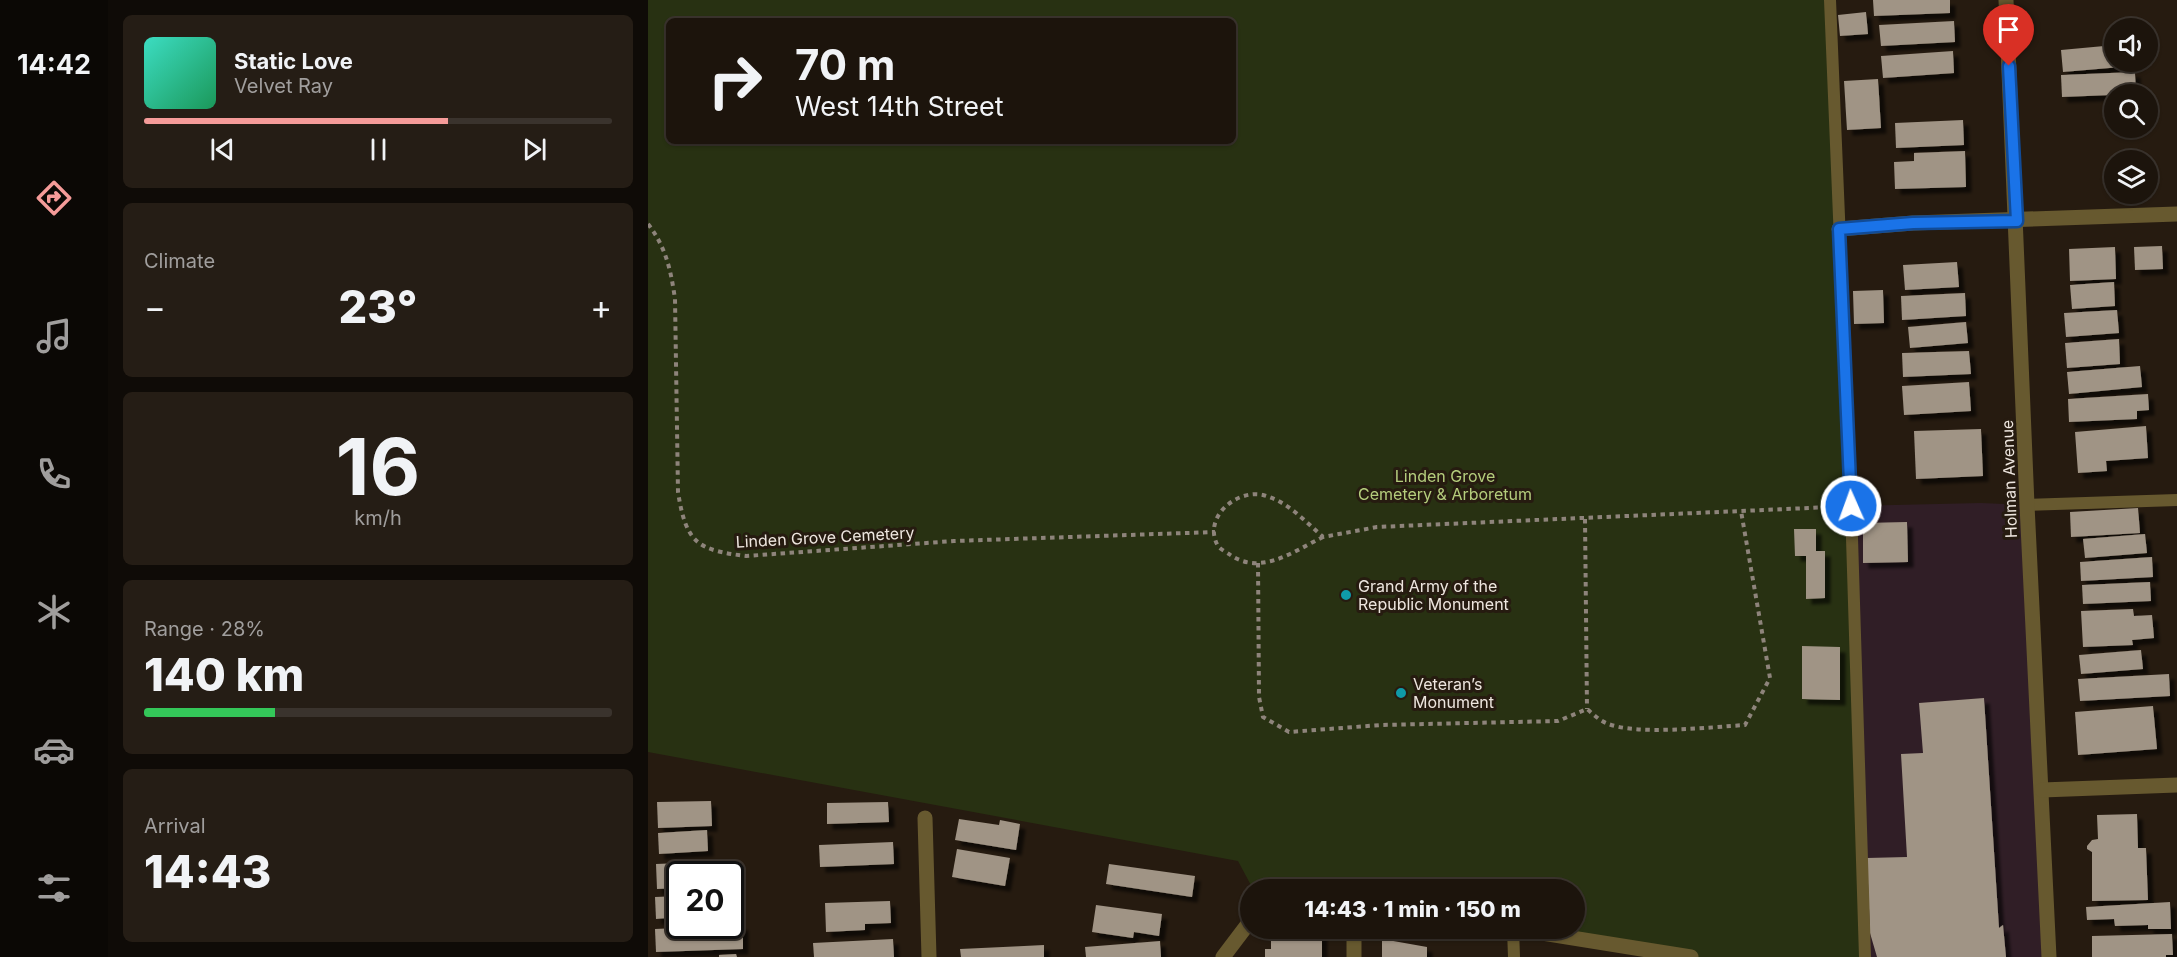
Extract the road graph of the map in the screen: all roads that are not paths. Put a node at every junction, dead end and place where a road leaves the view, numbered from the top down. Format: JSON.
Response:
{"nodes":[{"id":1,"x":1830,"y":0,"type":"edge"},
{"id":2,"x":2006,"y":0,"type":"edge"},
{"id":3,"x":2177,"y":214,"type":"edge"},
{"id":4,"x":2017,"y":221,"type":"junction"},
{"id":5,"x":1839,"y":229,"type":"junction"},
{"id":6,"x":2177,"y":500,"type":"edge"},
{"id":7,"x":2027,"y":505,"type":"junction"},
{"id":8,"x":2177,"y":785,"type":"edge"},
{"id":9,"x":2042,"y":790,"type":"junction"},
{"id":10,"x":925,"y":818,"type":"dead end"},
{"id":11,"x":1240,"y":935,"type":"edge"},
{"id":12,"x":1354,"y":939,"type":"edge"},
{"id":13,"x":1513,"y":939,"type":"edge"},
{"id":14,"x":1576,"y":939,"type":"edge"},
{"id":15,"x":1684,"y":956,"type":"edge"},
{"id":16,"x":929,"y":957,"type":"edge"},
{"id":17,"x":1223,"y":957,"type":"edge"},
{"id":18,"x":1354,"y":957,"type":"edge"},
{"id":19,"x":1514,"y":957,"type":"edge"},
{"id":20,"x":1865,"y":957,"type":"edge"},
{"id":21,"x":2049,"y":957,"type":"edge"}],
"edges":[{"from":1,"to":5,"type":"lane"},
{"from":2,"to":4,"type":"street","name":"Holman Avenue"},
{"from":3,"to":4,"type":"street"},
{"from":4,"to":5,"type":"street"},
{"from":4,"to":7,"type":"street","name":"Holman Avenue"},
{"from":5,"to":20,"type":"lane"},
{"from":6,"to":7,"type":"lane"},
{"from":7,"to":9,"type":"street","name":"Holman Avenue"},
{"from":8,"to":9,"type":"street"},
{"from":9,"to":21,"type":"street","name":"Holman Avenue"},
{"from":10,"to":16,"type":"street"},
{"from":11,"to":17,"type":"street"},
{"from":12,"to":18,"type":"street"},
{"from":13,"to":19,"type":"lane"},
{"from":14,"to":15,"type":"street"}]}
